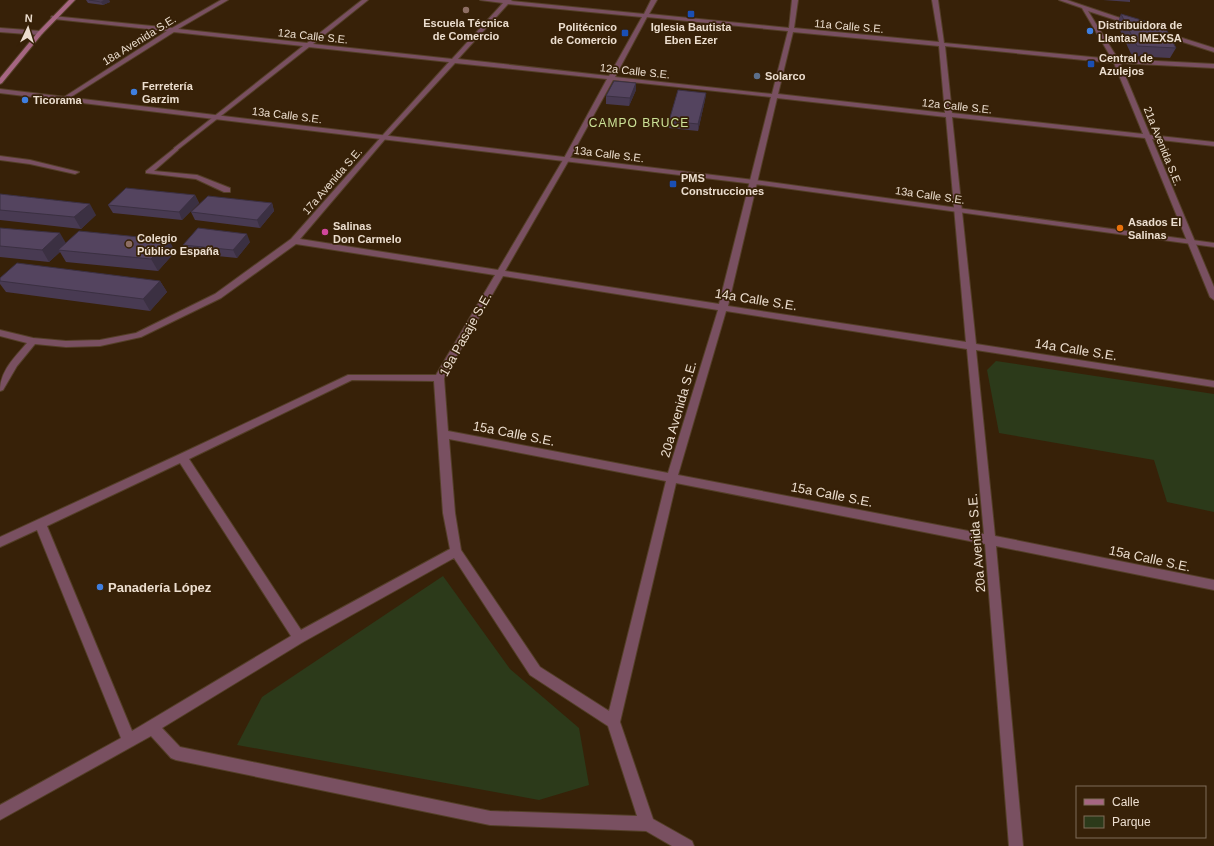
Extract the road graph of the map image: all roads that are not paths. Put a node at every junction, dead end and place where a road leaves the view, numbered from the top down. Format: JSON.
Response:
{"nodes":[{"id":1,"x":72,"y":0,"type":"edge"},
{"id":2,"x":225,"y":0,"type":"edge"},
{"id":3,"x":364,"y":0,"type":"edge"},
{"id":4,"x":483,"y":0,"type":"edge"},
{"id":5,"x":654,"y":0,"type":"edge"},
{"id":6,"x":795,"y":0,"type":"edge"},
{"id":7,"x":935,"y":0,"type":"edge"},
{"id":8,"x":1062,"y":0,"type":"edge"},
{"id":9,"x":508,"y":1,"type":"edge"},
{"id":10,"x":1084,"y":8,"type":"junction"},
{"id":11,"x":646,"y":15,"type":"junction"},
{"id":12,"x":54,"y":17,"type":"junction"},
{"id":13,"x":1134,"y":24,"type":"edge"},
{"id":14,"x":1149,"y":29,"type":"edge"},
{"id":15,"x":0,"y":30,"type":"edge"},
{"id":16,"x":792,"y":30,"type":"junction"},
{"id":17,"x":171,"y":31,"type":"junction"},
{"id":18,"x":40,"y":33,"type":"junction"},
{"id":19,"x":942,"y":45,"type":"junction"},
{"id":20,"x":306,"y":46,"type":"junction"},
{"id":21,"x":1214,"y":50,"type":"edge"},
{"id":22,"x":1116,"y":61,"type":"junction"},
{"id":23,"x":453,"y":62,"type":"junction"},
{"id":24,"x":1214,"y":66,"type":"edge"},
{"id":25,"x":611,"y":78,"type":"junction"},
{"id":26,"x":0,"y":82,"type":"edge"},
{"id":27,"x":0,"y":91,"type":"edge"},
{"id":28,"x":775,"y":97,"type":"junction"},
{"id":29,"x":64,"y":98,"type":"junction"},
{"id":30,"x":948,"y":116,"type":"junction"},
{"id":31,"x":215,"y":117,"type":"junction"},
{"id":32,"x":384,"y":137,"type":"junction"},
{"id":33,"x":1147,"y":137,"type":"junction"},
{"id":34,"x":1214,"y":144,"type":"edge"},
{"id":35,"x":0,"y":158,"type":"edge"},
{"id":36,"x":566,"y":160,"type":"junction"},
{"id":37,"x":75,"y":172,"type":"dead end"},
{"id":38,"x":754,"y":182,"type":"junction"},
{"id":39,"x":227,"y":190,"type":"dead end"},
{"id":40,"x":958,"y":210,"type":"junction"},
{"id":41,"x":294,"y":241,"type":"junction"},
{"id":42,"x":1190,"y":241,"type":"junction"},
{"id":43,"x":1214,"y":244,"type":"edge"},
{"id":44,"x":499,"y":273,"type":"junction"},
{"id":45,"x":1214,"y":297,"type":"edge"},
{"id":46,"x":723,"y":307,"type":"junction"},
{"id":47,"x":0,"y":334,"type":"edge"},
{"id":48,"x":33,"y":341,"type":"junction"},
{"id":49,"x":971,"y":346,"type":"junction"},
{"id":50,"x":439,"y":378,"type":"junction"},
{"id":51,"x":1214,"y":384,"type":"edge"},
{"id":52,"x":0,"y":388,"type":"edge"},
{"id":53,"x":444,"y":434,"type":"junction"},
{"id":54,"x":182,"y":458,"type":"junction"},
{"id":55,"x":672,"y":478,"type":"junction"},
{"id":56,"x":40,"y":523,"type":"junction"},
{"id":57,"x":990,"y":540,"type":"junction"},
{"id":58,"x":0,"y":542,"type":"edge"},
{"id":59,"x":456,"y":551,"type":"junction"},
{"id":60,"x":1214,"y":585,"type":"edge"},
{"id":61,"x":299,"y":638,"type":"junction"},
{"id":62,"x":613,"y":722,"type":"junction"},
{"id":63,"x":152,"y":727,"type":"junction"},
{"id":64,"x":129,"y":741,"type":"junction"},
{"id":65,"x":0,"y":813,"type":"edge"},
{"id":66,"x":647,"y":824,"type":"junction"},
{"id":67,"x":687,"y":846,"type":"edge"},
{"id":68,"x":1016,"y":846,"type":"edge"}],
"edges":[{"from":1,"to":12,"type":"main road"},
{"from":2,"to":17,"type":"street","name":"18a Avenida S.E."},
{"from":3,"to":20,"type":"street"},
{"from":4,"to":9,"type":"street","name":"11a Calle S.E."},
{"from":5,"to":11,"type":"street"},
{"from":6,"to":16,"type":"street","name":"20a Avenida S.E."},
{"from":7,"to":19,"type":"street","name":"20a Avenida S.E."},
{"from":8,"to":10,"type":"street"},
{"from":9,"to":11,"type":"street","name":"11a Calle S.E."},
{"from":9,"to":23,"type":"street","name":"17a Avenida S.E."},
{"from":10,"to":13,"type":"street"},
{"from":10,"to":22,"type":"street","name":"21a Avenida S.E."},
{"from":11,"to":16,"type":"street","name":"11a Calle S.E."},
{"from":11,"to":25,"type":"street","name":"19a Pasaje S.E."},
{"from":12,"to":17,"type":"street","name":"12a Calle S.E."},
{"from":12,"to":18,"type":"main road"},
{"from":14,"to":21,"type":"street"},
{"from":15,"to":18,"type":"street"},
{"from":16,"to":19,"type":"street","name":"11a Calle S.E."},
{"from":16,"to":28,"type":"street","name":"20a Avenida S.E."},
{"from":17,"to":20,"type":"street","name":"12a Calle S.E."},
{"from":17,"to":29,"type":"street","name":"18a Avenida S.E."},
{"from":18,"to":26,"type":"main road"},
{"from":19,"to":22,"type":"street","name":"11a Calle S.E."},
{"from":19,"to":30,"type":"street","name":"20a Avenida S.E."},
{"from":20,"to":23,"type":"street","name":"12a Calle S.E."},
{"from":20,"to":31,"type":"street"},
{"from":22,"to":24,"type":"street","name":"11a Calle S.E."},
{"from":22,"to":33,"type":"street","name":"21a Avenida S.E."},
{"from":23,"to":25,"type":"street","name":"12a Calle S.E."},
{"from":23,"to":32,"type":"street","name":"17a Avenida S.E."},
{"from":25,"to":28,"type":"street","name":"12a Calle S.E."},
{"from":25,"to":36,"type":"street","name":"19a Pasaje S.E."},
{"from":27,"to":29,"type":"street","name":"13a Calle S.E."},
{"from":28,"to":30,"type":"street","name":"12a Calle S.E."},
{"from":28,"to":38,"type":"street","name":"20a Avenida S.E."},
{"from":29,"to":31,"type":"street","name":"13a Calle S.E."},
{"from":30,"to":33,"type":"street","name":"12a Calle S.E."},
{"from":30,"to":40,"type":"street","name":"20a Avenida S.E."},
{"from":31,"to":32,"type":"street","name":"13a Calle S.E."},
{"from":31,"to":39,"type":"street"},
{"from":32,"to":36,"type":"street","name":"13a Calle S.E."},
{"from":32,"to":41,"type":"street","name":"17a Avenida S.E."},
{"from":33,"to":34,"type":"street","name":"12a Calle S.E."},
{"from":33,"to":42,"type":"street","name":"21a Avenida S.E."},
{"from":35,"to":37,"type":"street"},
{"from":36,"to":38,"type":"street","name":"13a Calle S.E."},
{"from":36,"to":44,"type":"street","name":"19a Pasaje S.E."},
{"from":38,"to":40,"type":"street","name":"13a Calle S.E."},
{"from":38,"to":46,"type":"street","name":"20a Avenida S.E."},
{"from":40,"to":42,"type":"street","name":"13a Calle S.E."},
{"from":40,"to":49,"type":"street","name":"20a Avenida S.E."},
{"from":41,"to":44,"type":"street","name":"14a Calle S.E."},
{"from":41,"to":48,"type":"street","name":"17a Avenida S.E."},
{"from":42,"to":43,"type":"street","name":"13a Calle S.E."},
{"from":42,"to":45,"type":"street","name":"21a Avenida S.E."},
{"from":44,"to":46,"type":"street","name":"14a Calle S.E."},
{"from":44,"to":50,"type":"street","name":"19a Pasaje S.E."},
{"from":46,"to":49,"type":"street","name":"14a Calle S.E."},
{"from":46,"to":55,"type":"street","name":"20a Avenida S.E."},
{"from":47,"to":48,"type":"street"},
{"from":48,"to":52,"type":"street"},
{"from":49,"to":51,"type":"street","name":"14a Calle S.E."},
{"from":49,"to":57,"type":"street","name":"20a Avenida S.E."},
{"from":50,"to":53,"type":"street","name":"19a Pasaje S.E."},
{"from":50,"to":54,"type":"street"},
{"from":53,"to":55,"type":"street","name":"15a Calle S.E."},
{"from":53,"to":59,"type":"street","name":"19a Pasaje S.E."},
{"from":54,"to":56,"type":"street"},
{"from":54,"to":61,"type":"street"},
{"from":55,"to":57,"type":"street","name":"15a Calle S.E."},
{"from":55,"to":62,"type":"street","name":"20a Avenida S.E."},
{"from":56,"to":58,"type":"street"},
{"from":56,"to":64,"type":"street"},
{"from":57,"to":60,"type":"street","name":"15a Calle S.E."},
{"from":57,"to":68,"type":"street","name":"20a Avenida S.E."},
{"from":59,"to":61,"type":"street"},
{"from":59,"to":62,"type":"street","name":"19a Pasaje S.E."},
{"from":61,"to":63,"type":"street"},
{"from":62,"to":66,"type":"street"},
{"from":63,"to":64,"type":"street"},
{"from":63,"to":66,"type":"street"},
{"from":64,"to":65,"type":"street"},
{"from":66,"to":67,"type":"street"}]}
